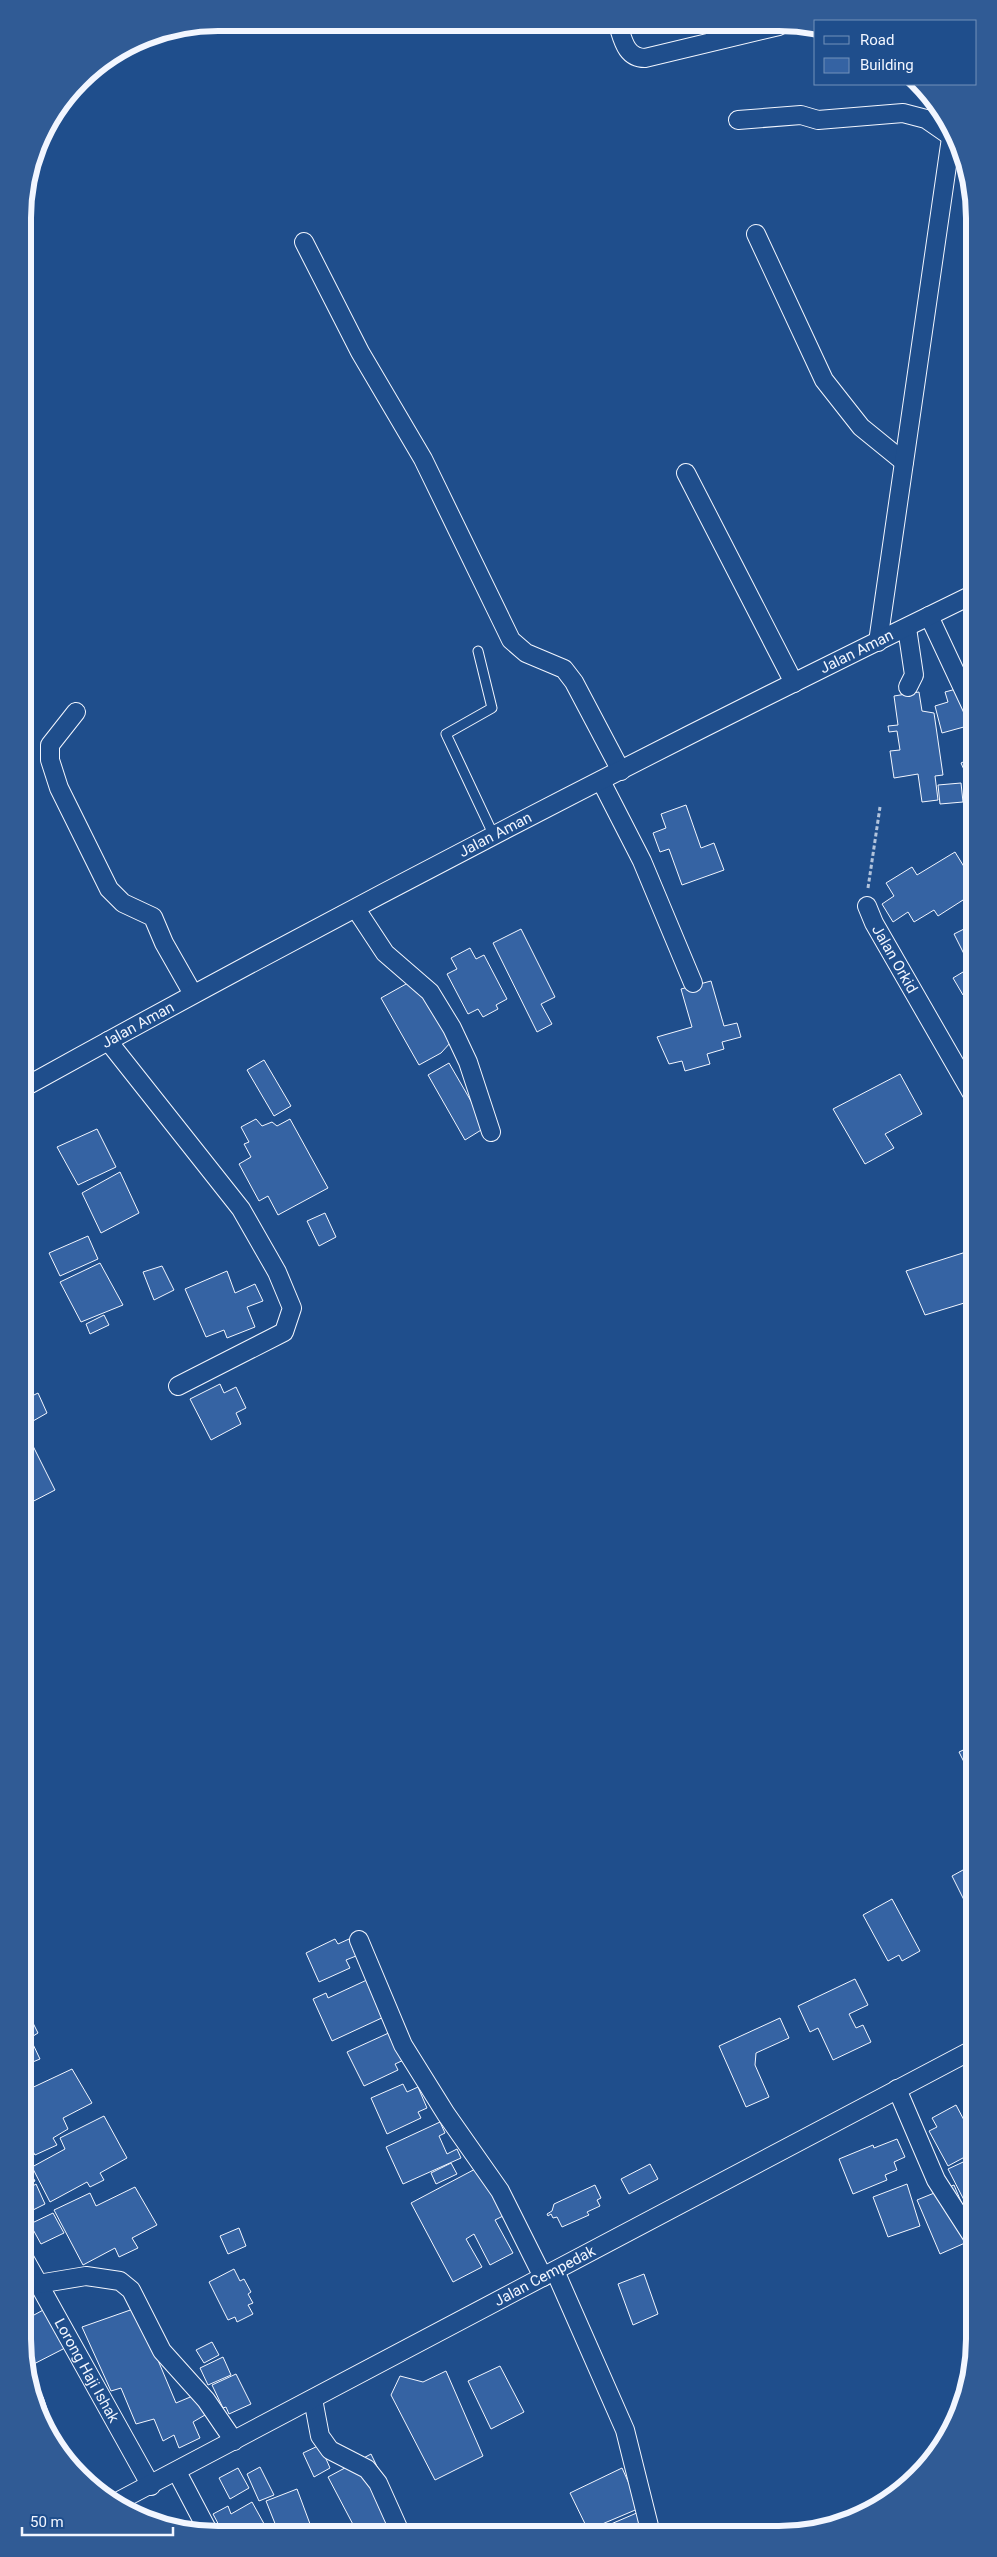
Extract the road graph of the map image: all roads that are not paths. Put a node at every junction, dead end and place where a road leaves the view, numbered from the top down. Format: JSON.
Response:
{"nodes":[{"id":1,"x":620,"y":31,"type":"edge"},
{"id":2,"x":757,"y":31,"type":"edge"},
{"id":3,"x":738,"y":120,"type":"dead end"},
{"id":4,"x":943,"y":129,"type":"edge"},
{"id":5,"x":951,"y":144,"type":"edge"},
{"id":6,"x":756,"y":234,"type":"dead end"},
{"id":7,"x":304,"y":242,"type":"dead end"},
{"id":8,"x":904,"y":462,"type":"junction"},
{"id":9,"x":686,"y":473,"type":"dead end"},
{"id":10,"x":966,"y":598,"type":"edge"},
{"id":11,"x":929,"y":616,"type":"junction"},
{"id":12,"x":907,"y":628,"type":"junction"},
{"id":13,"x":878,"y":642,"type":"junction"},
{"id":14,"x":478,"y":651,"type":"dead end"},
{"id":15,"x":794,"y":683,"type":"junction"},
{"id":16,"x":908,"y":687,"type":"dead end"},
{"id":17,"x":966,"y":695,"type":"edge"},
{"id":18,"x":76,"y":712,"type":"dead end"},
{"id":19,"x":621,"y":771,"type":"junction"},
{"id":20,"x":601,"y":781,"type":"junction"},
{"id":21,"x":494,"y":837,"type":"junction"},
{"id":22,"x":867,"y":906,"type":"road end"},
{"id":23,"x":356,"y":909,"type":"junction"},
{"id":24,"x":693,"y":983,"type":"dead end"},
{"id":25,"x":193,"y":994,"type":"junction"},
{"id":26,"x":108,"y":1041,"type":"junction"},
{"id":27,"x":966,"y":1083,"type":"edge"},
{"id":28,"x":31,"y":1084,"type":"edge"},
{"id":29,"x":491,"y":1132,"type":"dead end"},
{"id":30,"x":178,"y":1386,"type":"dead end"},
{"id":31,"x":359,"y":1940,"type":"dead end"},
{"id":32,"x":966,"y":2053,"type":"edge"},
{"id":33,"x":897,"y":2089,"type":"junction"},
{"id":34,"x":966,"y":2227,"type":"edge"},
{"id":35,"x":31,"y":2272,"type":"edge"},
{"id":36,"x":549,"y":2274,"type":"junction"},
{"id":37,"x":38,"y":2284,"type":"junction"},
{"id":38,"x":313,"y":2399,"type":"junction"},
{"id":39,"x":234,"y":2441,"type":"junction"},
{"id":40,"x":177,"y":2472,"type":"junction"},
{"id":41,"x":151,"y":2486,"type":"junction"},
{"id":42,"x":123,"y":2499,"type":"edge"},
{"id":43,"x":205,"y":2525,"type":"edge"},
{"id":44,"x":397,"y":2526,"type":"edge"},
{"id":45,"x":649,"y":2526,"type":"edge"}],
"edges":[{"from":1,"to":2,"type":"street"},
{"from":3,"to":4,"type":"street"},
{"from":5,"to":8,"type":"street"},
{"from":6,"to":8,"type":"street"},
{"from":7,"to":19,"type":"street"},
{"from":8,"to":13,"type":"street"},
{"from":9,"to":15,"type":"street"},
{"from":10,"to":11,"type":"street","name":"Jalan Aman"},
{"from":11,"to":12,"type":"street","name":"Jalan Aman"},
{"from":11,"to":17,"type":"street"},
{"from":12,"to":13,"type":"street","name":"Jalan Aman"},
{"from":12,"to":16,"type":"street"},
{"from":13,"to":15,"type":"street","name":"Jalan Aman"},
{"from":14,"to":21,"type":"lane"},
{"from":15,"to":19,"type":"street","name":"Jalan Aman"},
{"from":18,"to":25,"type":"street"},
{"from":19,"to":20,"type":"street","name":"Jalan Aman"},
{"from":20,"to":21,"type":"street","name":"Jalan Aman"},
{"from":20,"to":24,"type":"street"},
{"from":21,"to":23,"type":"street","name":"Jalan Aman"},
{"from":22,"to":27,"type":"street","name":"Jalan Orkid"},
{"from":23,"to":25,"type":"street","name":"Jalan Aman"},
{"from":23,"to":29,"type":"street"},
{"from":25,"to":26,"type":"street","name":"Jalan Aman"},
{"from":26,"to":28,"type":"street","name":"Jalan Aman"},
{"from":26,"to":30,"type":"street"},
{"from":31,"to":36,"type":"street"},
{"from":32,"to":33,"type":"street","name":"Jalan Cempedak"},
{"from":33,"to":34,"type":"street"},
{"from":33,"to":36,"type":"street","name":"Jalan Cempedak"},
{"from":35,"to":37,"type":"street","name":"Lorong Haji Ishak"},
{"from":36,"to":38,"type":"street","name":"Jalan Cempedak"},
{"from":36,"to":45,"type":"street"},
{"from":37,"to":39,"type":"street"},
{"from":37,"to":41,"type":"street","name":"Lorong Haji Ishak"},
{"from":38,"to":39,"type":"street","name":"Jalan Cempedak"},
{"from":38,"to":44,"type":"street"},
{"from":39,"to":40,"type":"street","name":"Jalan Cempedak"},
{"from":40,"to":41,"type":"street","name":"Jalan Cempedak"},
{"from":40,"to":43,"type":"street"},
{"from":41,"to":42,"type":"street","name":"Jalan Cempedak"}]}
